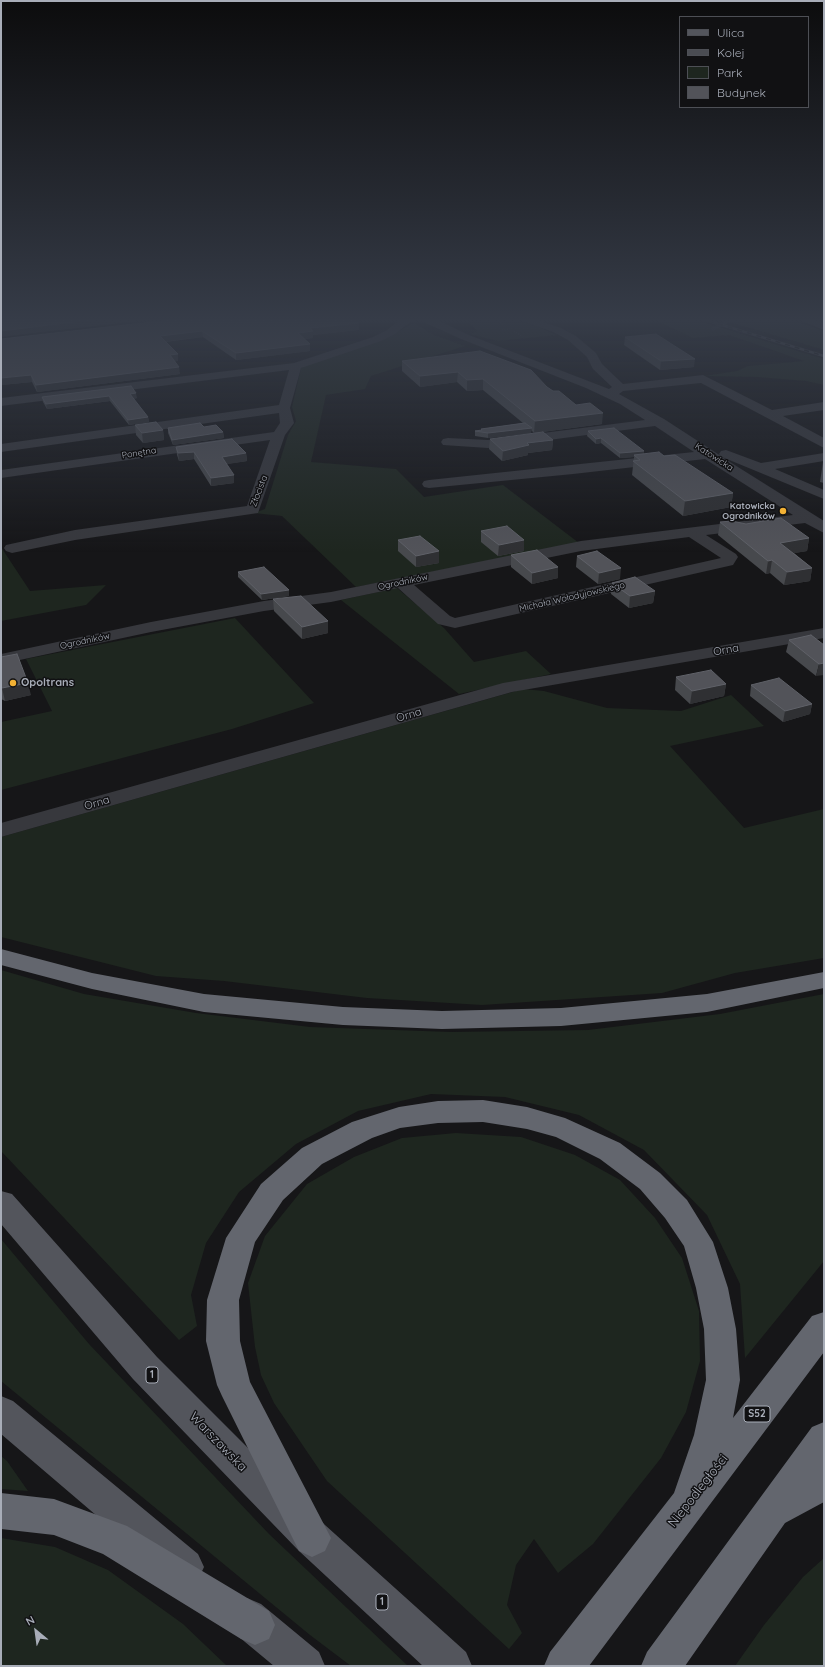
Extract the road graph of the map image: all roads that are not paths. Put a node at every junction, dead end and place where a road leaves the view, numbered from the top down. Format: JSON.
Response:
{"nodes":[{"id":1,"x":52,"y":396,"type":"edge"},
{"id":2,"x":287,"y":396,"type":"edge"},
{"id":3,"x":624,"y":396,"type":"edge"},
{"id":4,"x":736,"y":396,"type":"edge"},
{"id":5,"x":1,"y":402,"type":"edge"},
{"id":6,"x":824,"y":406,"type":"edge"},
{"id":7,"x":284,"y":408,"type":"junction"},
{"id":8,"x":772,"y":414,"type":"junction"},
{"id":9,"x":659,"y":422,"type":"junction"},
{"id":10,"x":278,"y":435,"type":"junction"},
{"id":11,"x":680,"y":436,"type":"junction"},
{"id":12,"x":448,"y":442,"type":"dead end"},
{"id":13,"x":824,"y":444,"type":"edge"},
{"id":14,"x":1,"y":448,"type":"edge"},
{"id":15,"x":709,"y":454,"type":"junction"},
{"id":16,"x":824,"y":457,"type":"edge"},
{"id":17,"x":824,"y":467,"type":"edge"},
{"id":18,"x":762,"y":468,"type":"junction"},
{"id":19,"x":736,"y":472,"type":"junction"},
{"id":20,"x":1,"y":474,"type":"edge"},
{"id":21,"x":429,"y":484,"type":"dead end"},
{"id":22,"x":824,"y":494,"type":"edge"},
{"id":23,"x":807,"y":518,"type":"junction"},
{"id":24,"x":824,"y":528,"type":"edge"},
{"id":25,"x":691,"y":532,"type":"junction"},
{"id":26,"x":12,"y":548,"type":"dead end"},
{"id":27,"x":401,"y":582,"type":"junction"},
{"id":28,"x":824,"y":633,"type":"edge"},
{"id":29,"x":1,"y":660,"type":"edge"},
{"id":30,"x":1,"y":830,"type":"edge"},
{"id":31,"x":1,"y":958,"type":"edge"},
{"id":32,"x":824,"y":980,"type":"edge"},
{"id":33,"x":1,"y":1203,"type":"edge"},
{"id":34,"x":824,"y":1326,"type":"edge"},
{"id":35,"x":1,"y":1412,"type":"edge"},
{"id":36,"x":824,"y":1439,"type":"edge"},
{"id":37,"x":824,"y":1482,"type":"edge"},
{"id":38,"x":689,"y":1502,"type":"junction"},
{"id":39,"x":1,"y":1511,"type":"edge"},
{"id":40,"x":773,"y":1512,"type":"junction"},
{"id":41,"x":312,"y":1538,"type":"junction"},
{"id":42,"x":255,"y":1625,"type":"junction"},
{"id":43,"x":568,"y":1661,"type":"edge"},
{"id":44,"x":305,"y":1666,"type":"edge"},
{"id":45,"x":452,"y":1666,"type":"edge"},
{"id":46,"x":661,"y":1666,"type":"edge"}],
"edges":[{"from":1,"to":5,"type":"street"},
{"from":2,"to":7,"type":"street","name":"Złocista"},
{"from":3,"to":9,"type":"street","name":"Katowicka"},
{"from":4,"to":8,"type":"street"},
{"from":6,"to":8,"type":"street"},
{"from":7,"to":10,"type":"street","name":"Złocista"},
{"from":7,"to":14,"type":"street"},
{"from":8,"to":13,"type":"street"},
{"from":9,"to":11,"type":"street","name":"Katowicka"},
{"from":9,"to":12,"type":"street"},
{"from":10,"to":20,"type":"street","name":"Ponętna"},
{"from":10,"to":26,"type":"street","name":"Złocista"},
{"from":11,"to":15,"type":"street","name":"Katowicka"},
{"from":11,"to":18,"type":"street"},
{"from":15,"to":19,"type":"street","name":"Katowicka"},
{"from":15,"to":21,"type":"street"},
{"from":16,"to":18,"type":"street"},
{"from":17,"to":18,"type":"street"},
{"from":18,"to":19,"type":"street"},
{"from":18,"to":22,"type":"street"},
{"from":19,"to":23,"type":"street","name":"Katowicka"},
{"from":23,"to":24,"type":"street","name":"Katowicka"},
{"from":23,"to":25,"type":"street","name":"Ogrodników"},
{"from":25,"to":27,"type":"street","name":"Ogrodników"},
{"from":25,"to":27,"type":"street","name":"Michała Wołodyjowskiego"},
{"from":27,"to":29,"type":"street","name":"Ogrodników"},
{"from":28,"to":30,"type":"street","name":"Orna"},
{"from":31,"to":32,"type":"highway"},
{"from":33,"to":41,"type":"main road","name":"Warszawska","number":"1"},
{"from":34,"to":38,"type":"highway","name":"Niepodległości","number":"S52"},
{"from":35,"to":42,"type":"main road"},
{"from":36,"to":40,"type":"highway"},
{"from":37,"to":40,"type":"highway"},
{"from":38,"to":41,"type":"highway"},
{"from":38,"to":43,"type":"highway","name":"Niepodległości","number":"S52"},
{"from":39,"to":42,"type":"highway"},
{"from":40,"to":46,"type":"highway"},
{"from":41,"to":45,"type":"main road","name":"Warszawska","number":"1"},
{"from":42,"to":44,"type":"main road"}]}
